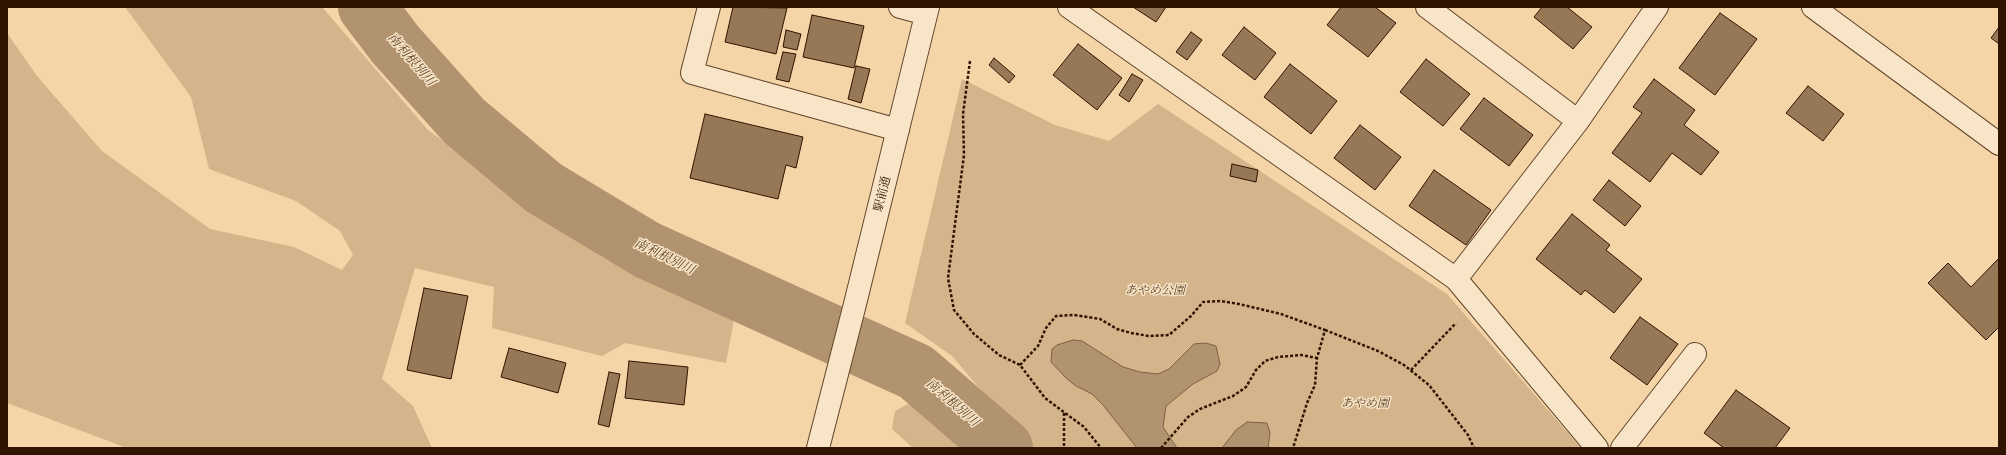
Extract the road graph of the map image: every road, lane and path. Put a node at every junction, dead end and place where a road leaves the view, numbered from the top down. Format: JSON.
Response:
{"nodes":[{"id":1,"x":709,"y":7,"type":"edge"},
{"id":2,"x":900,"y":7,"type":"edge"},
{"id":3,"x":1069,"y":7,"type":"edge"},
{"id":4,"x":1427,"y":7,"type":"edge"},
{"id":5,"x":1657,"y":7,"type":"edge"},
{"id":6,"x":1813,"y":7,"type":"edge"},
{"id":7,"x":927,"y":11,"type":"edge"},
{"id":8,"x":970,"y":61,"type":"dead end"},
{"id":9,"x":1578,"y":121,"type":"junction"},
{"id":10,"x":898,"y":130,"type":"junction"},
{"id":11,"x":1999,"y":144,"type":"edge"},
{"id":12,"x":1456,"y":279,"type":"junction"},
{"id":13,"x":1475,"y":302,"type":"junction"},
{"id":14,"x":1325,"y":330,"type":"junction"},
{"id":15,"x":1695,"y":354,"type":"dead end"},
{"id":16,"x":1317,"y":358,"type":"junction"},
{"id":17,"x":1020,"y":365,"type":"junction"},
{"id":18,"x":1411,"y":370,"type":"junction"},
{"id":19,"x":1064,"y":413,"type":"junction"},
{"id":20,"x":818,"y":448,"type":"edge"},
{"id":21,"x":1064,"y":448,"type":"edge"},
{"id":22,"x":1101,"y":448,"type":"edge"},
{"id":23,"x":1161,"y":448,"type":"edge"},
{"id":24,"x":1293,"y":448,"type":"edge"},
{"id":25,"x":1474,"y":448,"type":"edge"},
{"id":26,"x":1596,"y":448,"type":"edge"},
{"id":27,"x":1622,"y":448,"type":"edge"}],
"edges":[{"from":1,"to":10,"type":"street"},
{"from":2,"to":7,"type":"street"},
{"from":3,"to":12,"type":"street"},
{"from":4,"to":9,"type":"street"},
{"from":5,"to":9,"type":"street"},
{"from":6,"to":11,"type":"street"},
{"from":7,"to":10,"type":"street","name":"駅前通"},
{"from":8,"to":17,"type":"path"},
{"from":9,"to":12,"type":"street"},
{"from":10,"to":20,"type":"street","name":"駅前通"},
{"from":12,"to":13,"type":"street"},
{"from":13,"to":18,"type":"path"},
{"from":13,"to":26,"type":"street"},
{"from":14,"to":16,"type":"path"},
{"from":14,"to":17,"type":"path"},
{"from":14,"to":18,"type":"path"},
{"from":15,"to":27,"type":"street"},
{"from":16,"to":23,"type":"path"},
{"from":16,"to":24,"type":"path"},
{"from":17,"to":19,"type":"path"},
{"from":18,"to":25,"type":"path"},
{"from":19,"to":21,"type":"path"},
{"from":19,"to":22,"type":"path"}]}
